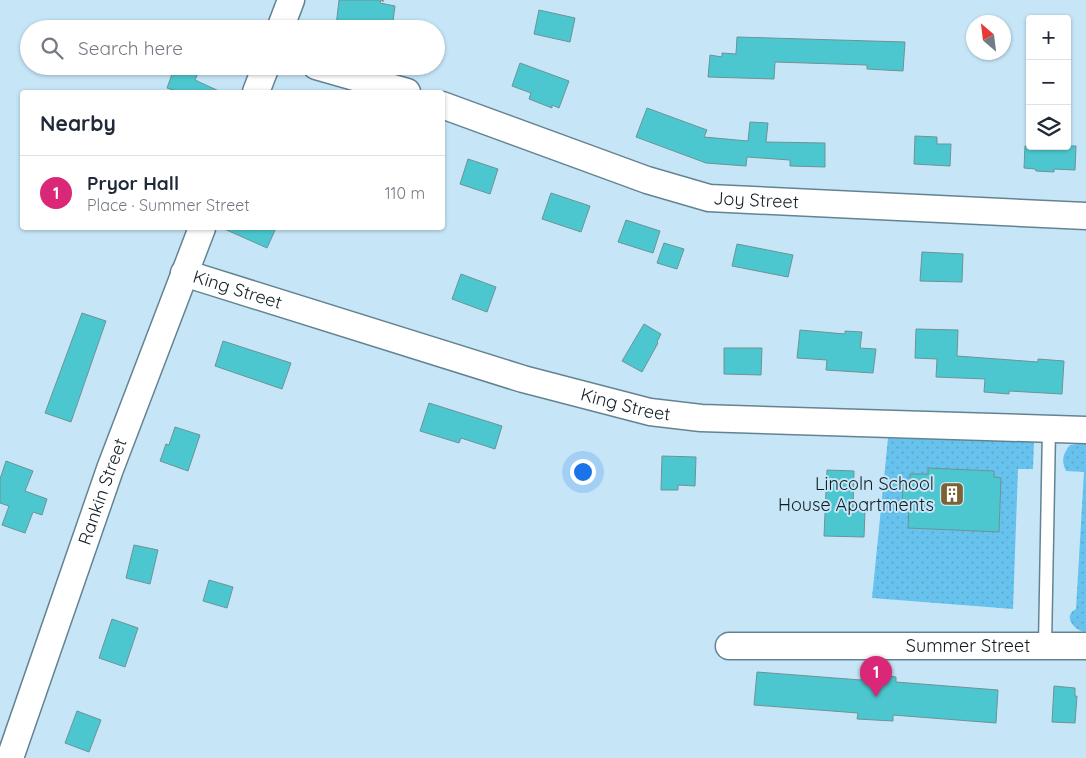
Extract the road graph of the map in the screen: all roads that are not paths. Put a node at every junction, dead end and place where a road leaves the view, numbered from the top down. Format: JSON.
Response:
{"nodes":[{"id":1,"x":291,"y":0,"type":"edge"},
{"id":2,"x":283,"y":20,"type":"edge"},
{"id":3,"x":263,"y":75,"type":"edge"},
{"id":4,"x":348,"y":75,"type":"edge"},
{"id":5,"x":257,"y":90,"type":"edge"},
{"id":6,"x":400,"y":90,"type":"edge"},
{"id":7,"x":445,"y":105,"type":"edge"},
{"id":8,"x":1086,"y":216,"type":"edge"},
{"id":9,"x":201,"y":230,"type":"edge"},
{"id":10,"x":184,"y":273,"type":"junction"},
{"id":11,"x":1049,"y":428,"type":"junction"},
{"id":12,"x":1086,"y":430,"type":"edge"},
{"id":13,"x":729,"y":646,"type":"dead end"},
{"id":14,"x":1045,"y":646,"type":"junction"},
{"id":15,"x":1086,"y":646,"type":"edge"},
{"id":16,"x":10,"y":758,"type":"edge"}],
"edges":[{"from":1,"to":2,"type":"street"},
{"from":3,"to":5,"type":"street"},
{"from":4,"to":6,"type":"street"},
{"from":7,"to":8,"type":"street","name":"Joy Street"},
{"from":9,"to":10,"type":"street","name":"Rankin Street"},
{"from":10,"to":11,"type":"street","name":"King Street"},
{"from":10,"to":16,"type":"street","name":"Rankin Street"},
{"from":11,"to":12,"type":"street","name":"King Street"},
{"from":11,"to":14,"type":"lane"},
{"from":13,"to":14,"type":"street","name":"Summer Street"},
{"from":14,"to":15,"type":"street","name":"Summer Street"}]}
